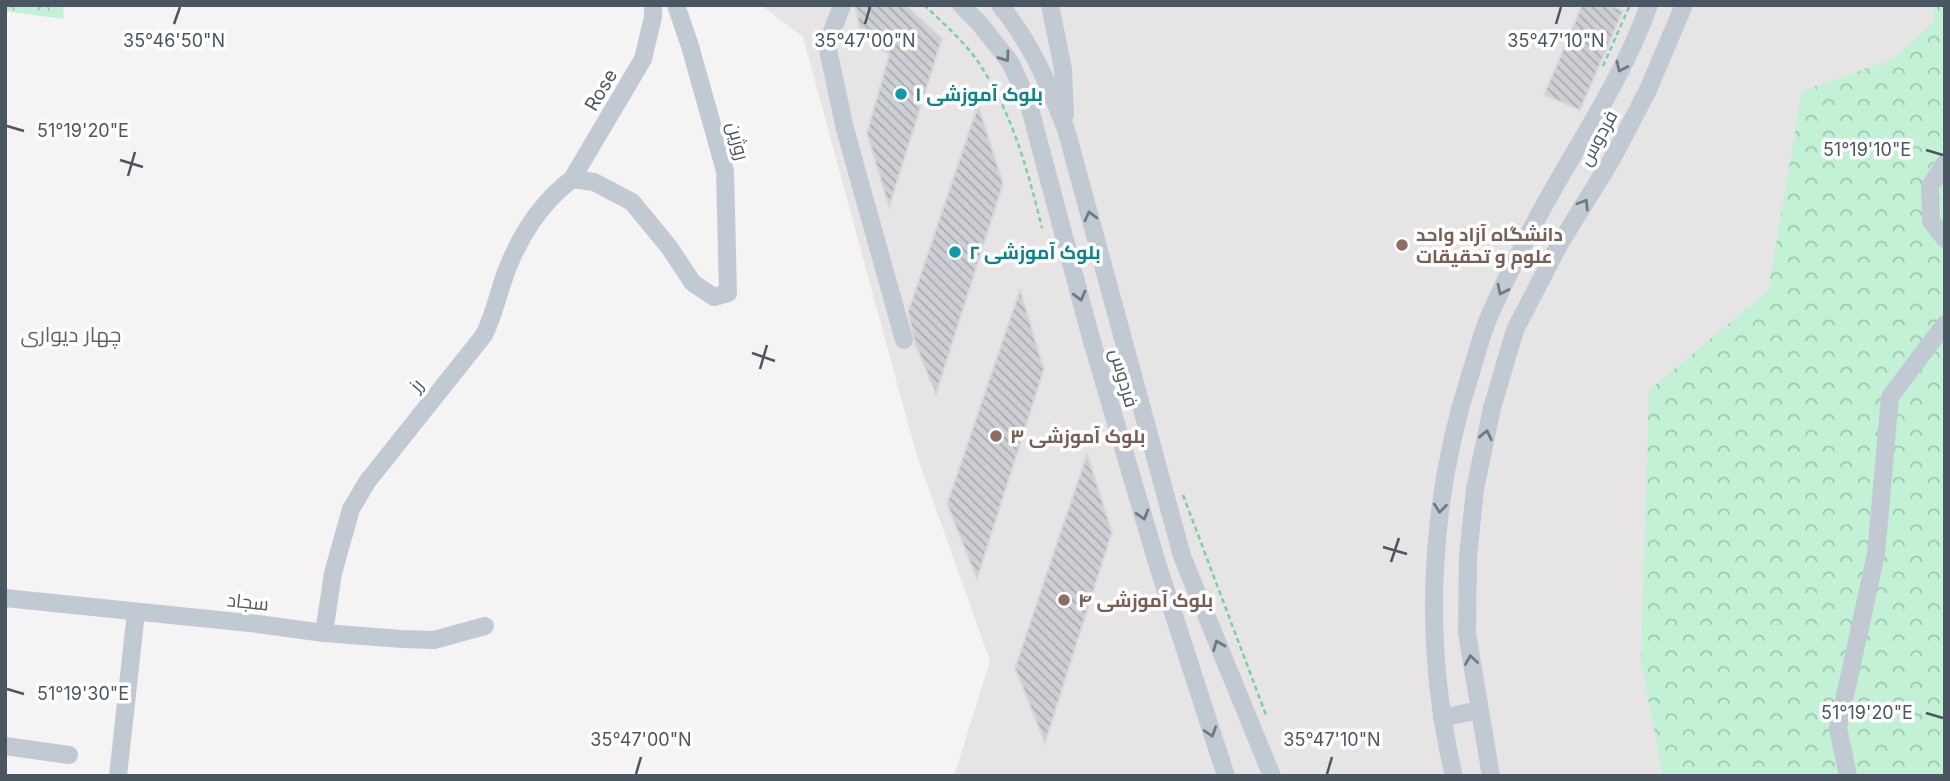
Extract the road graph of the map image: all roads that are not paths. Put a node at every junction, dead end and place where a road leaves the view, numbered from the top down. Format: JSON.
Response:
{"nodes":[{"id":1,"x":676,"y":5,"type":"edge"},
{"id":2,"x":842,"y":5,"type":"edge"},
{"id":3,"x":961,"y":5,"type":"edge"},
{"id":4,"x":1000,"y":5,"type":"edge"},
{"id":5,"x":1049,"y":5,"type":"edge"},
{"id":6,"x":1684,"y":5,"type":"edge"},
{"id":7,"x":1648,"y":8,"type":"edge"},
{"id":8,"x":653,"y":11,"type":"edge"},
{"id":9,"x":1677,"y":23,"type":"junction"},
{"id":10,"x":1066,"y":129,"type":"junction"},
{"id":11,"x":1945,"y":163,"type":"edge"},
{"id":12,"x":572,"y":179,"type":"junction"},
{"id":13,"x":1945,"y":239,"type":"edge"},
{"id":14,"x":1945,"y":324,"type":"edge"},
{"id":15,"x":904,"y":340,"type":"dead end"},
{"id":16,"x":5,"y":598,"type":"edge"},
{"id":17,"x":136,"y":612,"type":"junction"},
{"id":18,"x":485,"y":626,"type":"dead end"},
{"id":19,"x":324,"y":633,"type":"junction"},
{"id":20,"x":1479,"y":710,"type":"junction"},
{"id":21,"x":1443,"y":718,"type":"junction"},
{"id":22,"x":5,"y":746,"type":"edge"},
{"id":23,"x":69,"y":755,"type":"dead end"},
{"id":24,"x":118,"y":776,"type":"edge"},
{"id":25,"x":1226,"y":776,"type":"edge"},
{"id":26,"x":1272,"y":776,"type":"edge"},
{"id":27,"x":1454,"y":776,"type":"edge"},
{"id":28,"x":1491,"y":776,"type":"edge"},
{"id":29,"x":1848,"y":776,"type":"edge"}],
"edges":[{"from":1,"to":12,"type":"street","name":"روژین"},
{"from":2,"to":15,"type":"street"},
{"from":3,"to":25,"type":"street","name":"فردوس","one_way":true},
{"from":4,"to":10,"type":"street","name":"فردوس"},
{"from":5,"to":10,"type":"street"},
{"from":6,"to":9,"type":"street","name":"فردوس"},
{"from":7,"to":9,"type":"street"},
{"from":7,"to":21,"type":"street","name":"فردوس","one_way":true},
{"from":8,"to":12,"type":"street","name":"Rose"},
{"from":20,"to":9,"type":"street","name":"فردوس","one_way":true},
{"from":26,"to":10,"type":"street","name":"فردوس","one_way":true},
{"from":11,"to":13,"type":"street"},
{"from":12,"to":19,"type":"street","name":"رز"},
{"from":14,"to":29,"type":"street"},
{"from":16,"to":17,"type":"street","name":"سجاد"},
{"from":17,"to":19,"type":"street","name":"سجاد"},
{"from":17,"to":24,"type":"street"},
{"from":18,"to":19,"type":"street","name":"سجاد"},
{"from":20,"to":21,"type":"street"},
{"from":20,"to":28,"type":"street","name":"فردوس"},
{"from":21,"to":27,"type":"street","name":"فردوس"},
{"from":22,"to":23,"type":"street"}]}
